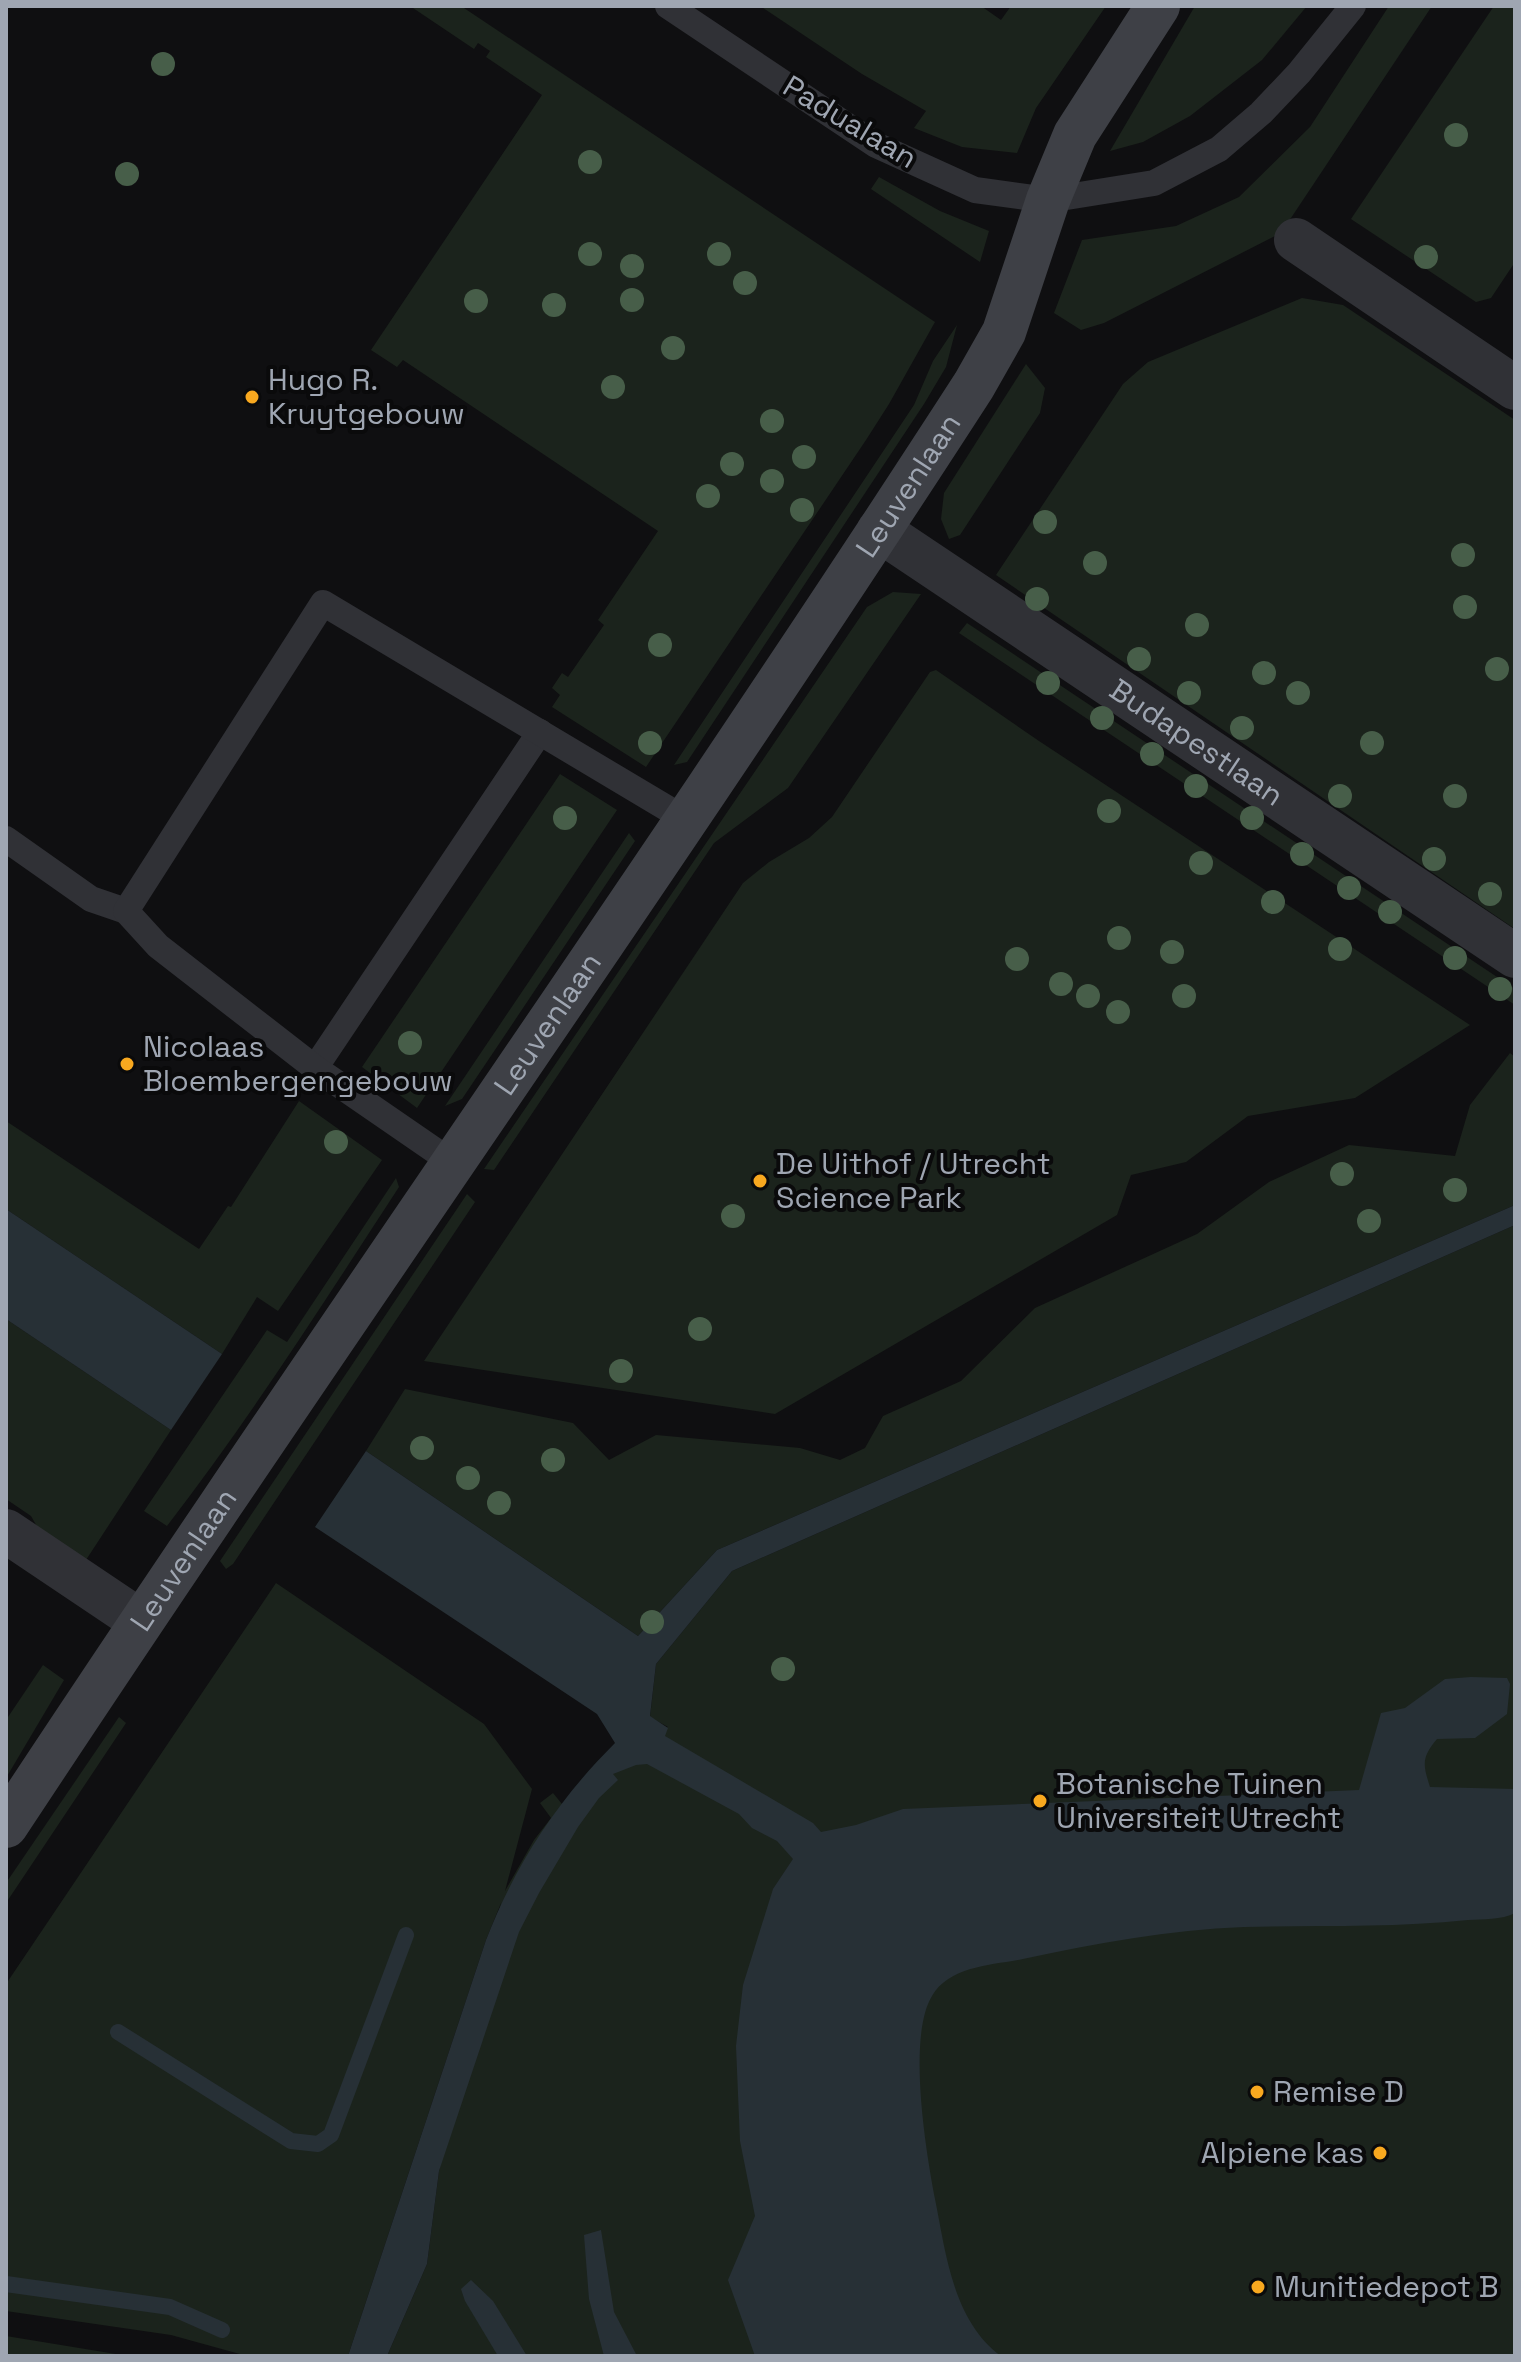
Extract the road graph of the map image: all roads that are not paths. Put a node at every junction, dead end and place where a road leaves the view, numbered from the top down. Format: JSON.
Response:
{"nodes":[{"id":1,"x":668,"y":6,"type":"edge"},
{"id":2,"x":1158,"y":6,"type":"edge"},
{"id":3,"x":1353,"y":6,"type":"edge"},
{"id":4,"x":1048,"y":200,"type":"junction"},
{"id":5,"x":1296,"y":240,"type":"dead end"},
{"id":6,"x":1515,"y":388,"type":"edge"},
{"id":7,"x":879,"y":530,"type":"junction"},
{"id":8,"x":540,"y":732,"type":"junction"},
{"id":9,"x":685,"y":819,"type":"junction"},
{"id":10,"x":6,"y":839,"type":"edge"},
{"id":11,"x":126,"y":911,"type":"junction"},
{"id":12,"x":1515,"y":956,"type":"edge"},
{"id":13,"x":315,"y":1068,"type":"junction"},
{"id":14,"x":453,"y":1163,"type":"junction"},
{"id":15,"x":6,"y":1531,"type":"edge"},
{"id":16,"x":140,"y":1621,"type":"junction"},
{"id":17,"x":6,"y":1826,"type":"edge"}],
"edges":[{"from":1,"to":4,"type":"lane","name":"Padualaan"},
{"from":2,"to":4,"type":"main road","name":"Leuvenlaan"},
{"from":3,"to":4,"type":"lane"},
{"from":4,"to":7,"type":"main road","name":"Leuvenlaan"},
{"from":5,"to":6,"type":"street"},
{"from":7,"to":9,"type":"main road","name":"Leuvenlaan"},
{"from":7,"to":12,"type":"street","name":"Budapestlaan"},
{"from":8,"to":9,"type":"lane"},
{"from":8,"to":11,"type":"lane"},
{"from":8,"to":13,"type":"lane"},
{"from":9,"to":14,"type":"main road","name":"Leuvenlaan"},
{"from":10,"to":11,"type":"lane"},
{"from":11,"to":13,"type":"lane"},
{"from":13,"to":14,"type":"lane"},
{"from":14,"to":16,"type":"main road","name":"Leuvenlaan"},
{"from":15,"to":16,"type":"street"},
{"from":16,"to":17,"type":"main road","name":"Leuvenlaan"}]}
